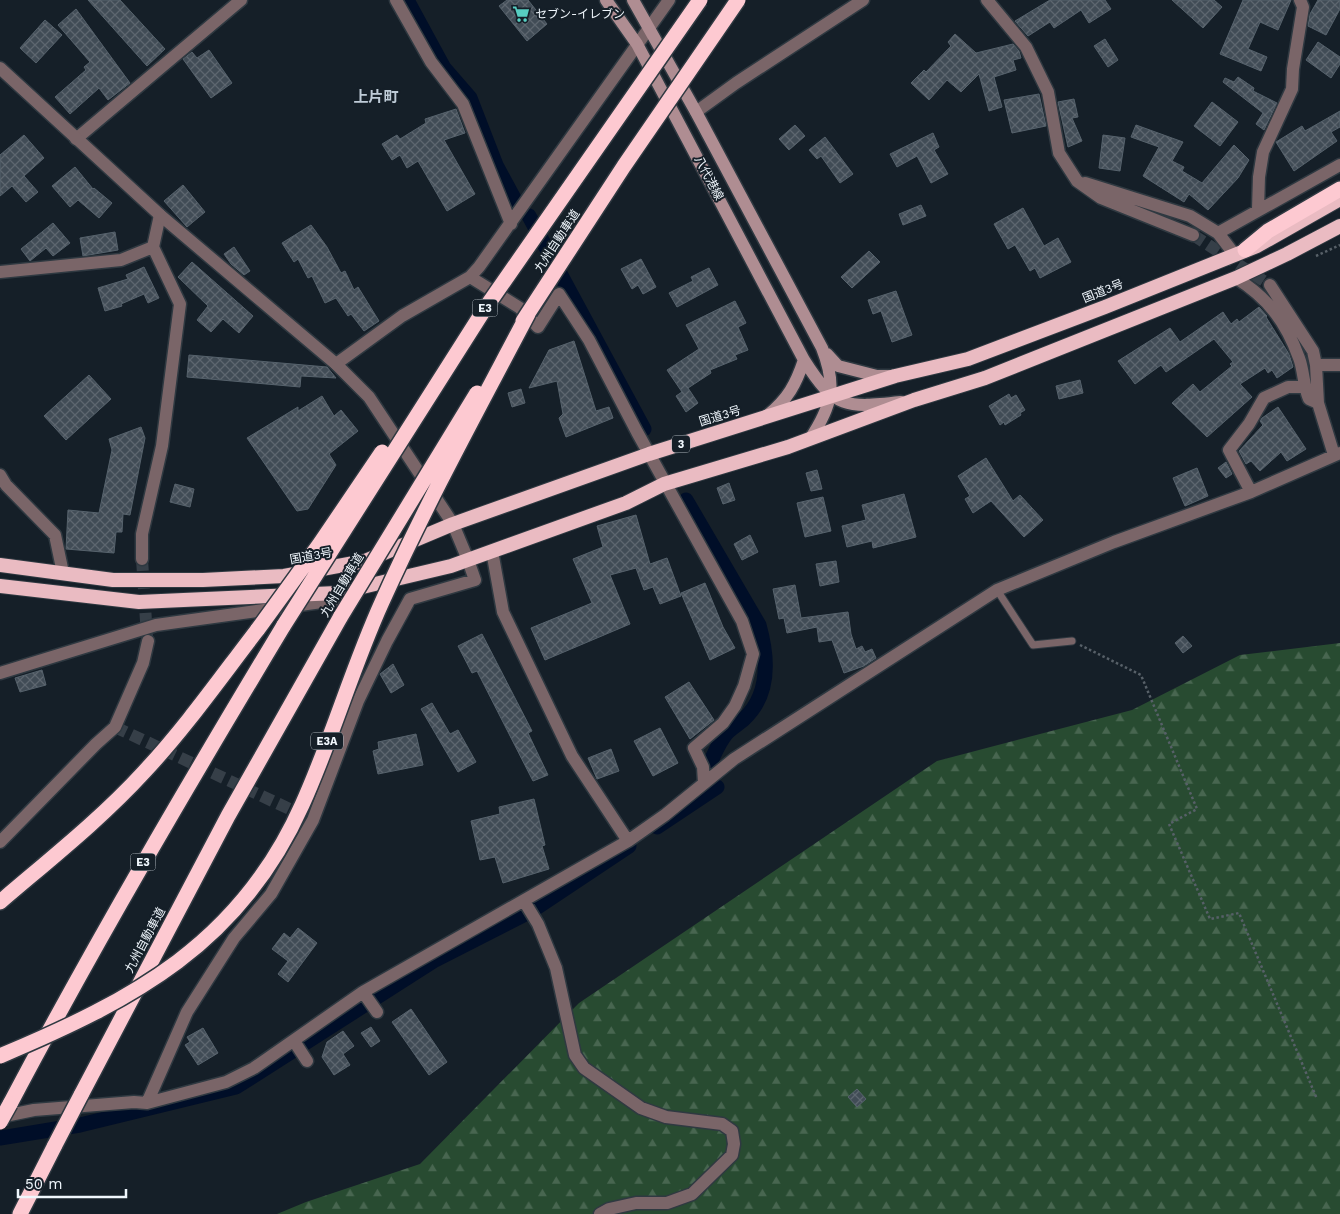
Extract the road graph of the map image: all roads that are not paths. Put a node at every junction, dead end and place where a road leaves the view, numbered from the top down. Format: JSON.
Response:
{"nodes":[{"id":1,"x":241,"y":0,"type":"edge"},
{"id":2,"x":396,"y":0,"type":"edge"},
{"id":3,"x":606,"y":0,"type":"edge"},
{"id":4,"x":633,"y":0,"type":"edge"},
{"id":5,"x":669,"y":0,"type":"edge"},
{"id":6,"x":700,"y":0,"type":"edge"},
{"id":7,"x":738,"y":0,"type":"edge"},
{"id":8,"x":863,"y":0,"type":"edge"},
{"id":9,"x":987,"y":0,"type":"edge"},
{"id":10,"x":1300,"y":0,"type":"edge"},
{"id":11,"x":650,"y":27,"type":"junction"},
{"id":12,"x":638,"y":44,"type":"junction"},
{"id":13,"x":0,"y":68,"type":"edge"},
{"id":14,"x":696,"y":112,"type":"junction"},
{"id":15,"x":76,"y":139,"type":"junction"},
{"id":16,"x":1340,"y":165,"type":"edge"},
{"id":17,"x":1077,"y":181,"type":"junction"},
{"id":18,"x":1340,"y":190,"type":"edge"},
{"id":19,"x":1340,"y":199,"type":"edge"},
{"id":20,"x":1258,"y":209,"type":"junction"},
{"id":21,"x":160,"y":215,"type":"junction"},
{"id":22,"x":511,"y":224,"type":"junction"},
{"id":23,"x":1340,"y":226,"type":"edge"},
{"id":24,"x":1218,"y":233,"type":"junction"},
{"id":25,"x":1193,"y":235,"type":"tunnel mouth"},
{"id":26,"x":153,"y":247,"type":"junction"},
{"id":27,"x":1240,"y":252,"type":"junction"},
{"id":28,"x":0,"y":272,"type":"edge"},
{"id":29,"x":470,"y":277,"type":"junction"},
{"id":30,"x":1236,"y":278,"type":"junction"},
{"id":31,"x":1270,"y":285,"type":"tunnel mouth"},
{"id":32,"x":484,"y":310,"type":"junction"},
{"id":33,"x":528,"y":314,"type":"junction"},
{"id":34,"x":822,"y":348,"type":"junction"},
{"id":35,"x":804,"y":360,"type":"junction"},
{"id":36,"x":336,"y":364,"type":"junction"},
{"id":37,"x":1316,"y":365,"type":"junction"},
{"id":38,"x":1340,"y":365,"type":"edge"},
{"id":39,"x":895,"y":376,"type":"junction"},
{"id":40,"x":1304,"y":387,"type":"junction"},
{"id":41,"x":831,"y":396,"type":"junction"},
{"id":42,"x":914,"y":400,"type":"junction"},
{"id":43,"x":1318,"y":403,"type":"junction"},
{"id":44,"x":764,"y":418,"type":"junction"},
{"id":45,"x":810,"y":440,"type":"junction"},
{"id":46,"x":649,"y":454,"type":"junction"},
{"id":47,"x":1337,"y":454,"type":"edge"},
{"id":48,"x":0,"y":475,"type":"edge"},
{"id":49,"x":664,"y":484,"type":"junction"},
{"id":50,"x":1250,"y":492,"type":"junction"},
{"id":51,"x":453,"y":524,"type":"junction"},
{"id":52,"x":492,"y":551,"type":"junction"},
{"id":53,"x":142,"y":559,"type":"tunnel mouth"},
{"id":54,"x":468,"y":560,"type":"junction"},
{"id":55,"x":0,"y":565,"type":"edge"},
{"id":56,"x":451,"y":566,"type":"junction"},
{"id":57,"x":63,"y":573,"type":"junction"},
{"id":58,"x":0,"y":586,"type":"edge"},
{"id":59,"x":997,"y":590,"type":"junction"},
{"id":60,"x":148,"y":641,"type":"tunnel mouth"},
{"id":61,"x":1072,"y":641,"type":"road end"},
{"id":62,"x":0,"y":673,"type":"edge"},
{"id":63,"x":704,"y":783,"type":"junction"},
{"id":64,"x":628,"y":841,"type":"junction"},
{"id":65,"x":0,"y":842,"type":"edge"},
{"id":66,"x":524,"y":901,"type":"junction"},
{"id":67,"x":0,"y":902,"type":"edge"},
{"id":68,"x":363,"y":992,"type":"junction"},
{"id":69,"x":377,"y":1012,"type":"dead end"},
{"id":70,"x":294,"y":1041,"type":"junction"},
{"id":71,"x":0,"y":1056,"type":"edge"},
{"id":72,"x":307,"y":1061,"type":"dead end"},
{"id":73,"x":147,"y":1103,"type":"junction"},
{"id":74,"x":0,"y":1117,"type":"edge"},
{"id":75,"x":0,"y":1122,"type":"edge"},
{"id":76,"x":20,"y":1214,"type":"edge"},
{"id":77,"x":600,"y":1214,"type":"edge"}],
"edges":[{"from":1,"to":15,"type":"street"},
{"from":2,"to":22,"type":"street"},
{"from":3,"to":12,"type":"main road","name":"八代港線"},
{"from":4,"to":11,"type":"main road","name":"八代港線"},
{"from":5,"to":11,"type":"street"},
{"from":6,"to":32,"type":"highway","name":"九州自動車道","number":"E3","bridge":true},
{"from":7,"to":33,"type":"highway","name":"九州自動車道","bridge":true},
{"from":8,"to":14,"type":"street"},
{"from":9,"to":17,"type":"street"},
{"from":10,"to":20,"type":"street"},
{"from":11,"to":12,"type":"street"},
{"from":11,"to":14,"type":"main road","name":"八代港線"},
{"from":12,"to":22,"type":"street"},
{"from":12,"to":35,"type":"main road","name":"八代港線"},
{"from":13,"to":15,"type":"street"},
{"from":14,"to":34,"type":"main road","name":"八代港線"},
{"from":15,"to":21,"type":"street"},
{"from":16,"to":20,"type":"street"},
{"from":17,"to":24,"type":"street"},
{"from":17,"to":25,"type":"street"},
{"from":18,"to":27,"type":"highway"},
{"from":19,"to":27,"type":"highway","name":"国道3号","number":"3"},
{"from":20,"to":24,"type":"street"},
{"from":21,"to":26,"type":"street"},
{"from":21,"to":36,"type":"street"},
{"from":22,"to":29,"type":"street"},
{"from":23,"to":30,"type":"highway"},
{"from":24,"to":27,"type":"street"},
{"from":26,"to":28,"type":"street"},
{"from":26,"to":53,"type":"street"},
{"from":27,"to":39,"type":"highway","name":"国道3号","number":"3"},
{"from":29,"to":36,"type":"street"},
{"from":29,"to":46,"type":"street"},
{"from":30,"to":40,"type":"street"},
{"from":30,"to":42,"type":"highway"},
{"from":31,"to":37,"type":"street"},
{"from":32,"to":67,"type":"highway","bridge":true},
{"from":32,"to":75,"type":"highway","name":"九州自動車道","number":"E3","bridge":true},
{"from":33,"to":71,"type":"highway","number":"E3A","bridge":true},
{"from":33,"to":76,"type":"highway","name":"九州自動車道","bridge":true},
{"from":34,"to":39,"type":"main road","name":"八代港線"},
{"from":34,"to":41,"type":"main road","name":"八代港線"},
{"from":35,"to":41,"type":"main road","name":"八代港線"},
{"from":35,"to":44,"type":"main road"},
{"from":36,"to":51,"type":"street"},
{"from":37,"to":38,"type":"street"},
{"from":37,"to":43,"type":"street"},
{"from":39,"to":41,"type":"highway","name":"国道3号","number":"3"},
{"from":40,"to":43,"type":"street"},
{"from":40,"to":50,"type":"street"},
{"from":41,"to":42,"type":"main road","name":"八代港線"},
{"from":41,"to":44,"type":"highway","name":"国道3号","number":"3"},
{"from":41,"to":45,"type":"main road","name":"八代港線"},
{"from":42,"to":45,"type":"highway"},
{"from":43,"to":47,"type":"street"},
{"from":44,"to":46,"type":"highway","name":"国道3号","number":"3"},
{"from":45,"to":49,"type":"highway"},
{"from":46,"to":49,"type":"street"},
{"from":46,"to":51,"type":"highway","name":"国道3号","number":"3"},
{"from":47,"to":50,"type":"street"},
{"from":48,"to":57,"type":"street"},
{"from":49,"to":52,"type":"highway"},
{"from":49,"to":63,"type":"street"},
{"from":50,"to":59,"type":"street"},
{"from":51,"to":54,"type":"street"},
{"from":51,"to":57,"type":"highway","name":"国道3号","number":"3"},
{"from":52,"to":54,"type":"highway"},
{"from":52,"to":64,"type":"street"},
{"from":54,"to":56,"type":"highway"},
{"from":54,"to":73,"type":"street"},
{"from":55,"to":57,"type":"highway","name":"国道3号","number":"3"},
{"from":56,"to":58,"type":"highway"},
{"from":56,"to":62,"type":"street"},
{"from":59,"to":61,"type":"lane"},
{"from":59,"to":63,"type":"street"},
{"from":60,"to":65,"type":"street"},
{"from":63,"to":64,"type":"street"},
{"from":64,"to":66,"type":"street"},
{"from":66,"to":68,"type":"street"},
{"from":66,"to":77,"type":"street"},
{"from":68,"to":69,"type":"street"},
{"from":68,"to":70,"type":"street"},
{"from":70,"to":72,"type":"street"},
{"from":70,"to":73,"type":"street"},
{"from":73,"to":74,"type":"street"}]}
